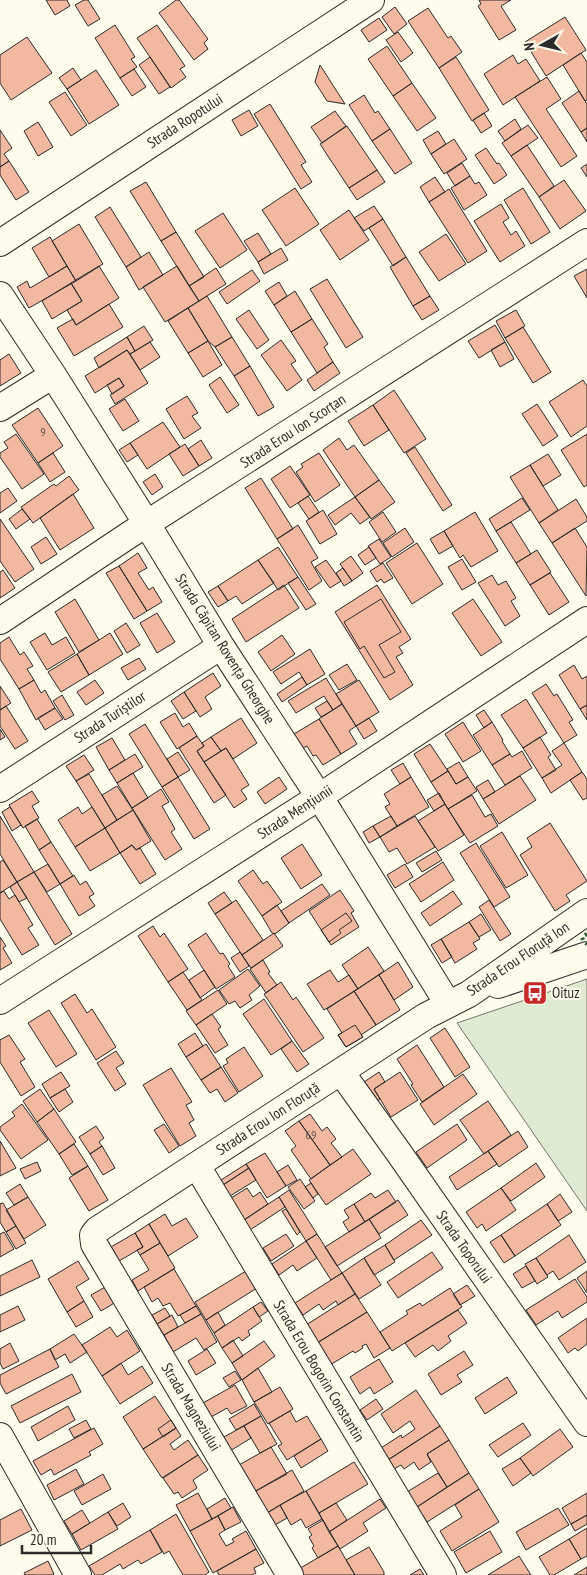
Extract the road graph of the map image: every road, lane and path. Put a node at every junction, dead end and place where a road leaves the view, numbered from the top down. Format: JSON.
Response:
{"nodes":[{"id":1,"x":371,"y":0,"type":"edge"},
{"id":2,"x":587,"y":242,"type":"edge"},
{"id":3,"x":0,"y":243,"type":"edge"},
{"id":4,"x":0,"y":295,"type":"edge"},
{"id":5,"x":53,"y":375,"type":"junction"},
{"id":6,"x":0,"y":408,"type":"edge"},
{"id":7,"x":147,"y":524,"type":"junction"},
{"id":8,"x":587,"y":620,"type":"edge"},
{"id":9,"x":0,"y":621,"type":"edge"},
{"id":10,"x":221,"y":646,"type":"junction"},
{"id":11,"x":0,"y":789,"type":"edge"},
{"id":12,"x":319,"y":797,"type":"junction"},
{"id":13,"x":587,"y":912,"type":"edge"},
{"id":14,"x":587,"y":955,"type":"edge"},
{"id":15,"x":459,"y":999,"type":"junction"},
{"id":16,"x":0,"y":1001,"type":"edge"},
{"id":17,"x":340,"y":1072,"type":"junction"},
{"id":18,"x":197,"y":1166,"type":"junction"},
{"id":19,"x":93,"y":1238,"type":"joint"},
{"id":20,"x":587,"y":1423,"type":"edge"},
{"id":21,"x":0,"y":1436,"type":"edge"},
{"id":22,"x":78,"y":1575,"type":"edge"},
{"id":23,"x":290,"y":1575,"type":"edge"},
{"id":24,"x":443,"y":1575,"type":"edge"}],
"edges":[{"from":1,"to":3,"type":"street","name":"Strada Ropotului"},
{"from":2,"to":7,"type":"street","name":"Strada Erou Ion Scorțan"},
{"from":4,"to":5,"type":"street","name":"Strada Căpitan Rovența Gheorghe"},
{"from":5,"to":6,"type":"street"},
{"from":5,"to":7,"type":"street","name":"Strada Căpitan Rovența Gheorghe"},
{"from":7,"to":9,"type":"street","name":"Strada Erou Ion Scorțan"},
{"from":7,"to":10,"type":"street","name":"Strada Căpitan Rovența Gheorghe"},
{"from":8,"to":12,"type":"street","name":"Strada Mențiunii"},
{"from":10,"to":11,"type":"street","name":"Strada Turiștilor"},
{"from":10,"to":12,"type":"street","name":"Strada Căpitan Rovența Gheorghe"},
{"from":12,"to":15,"type":"street","name":"Strada Căpitan Rovența Gheorghe"},
{"from":12,"to":16,"type":"street","name":"Strada Mențiunii"},
{"from":13,"to":15,"type":"street","name":"Strada Erou Floruță Ion"},
{"from":14,"to":15,"type":"street"},
{"from":15,"to":17,"type":"street","name":"Strada Erou Ion Floruță"},
{"from":17,"to":18,"type":"street","name":"Strada Erou Ion Floruță"},
{"from":17,"to":20,"type":"street","name":"Strada Toporului"},
{"from":18,"to":19,"type":"street","name":"Strada Erou Ion Floruță"},
{"from":18,"to":24,"type":"street","name":"Strada Erou Bogorin Constantin"},
{"from":19,"to":23,"type":"street","name":"Strada Magneziului"},
{"from":21,"to":22,"type":"street"}]}
